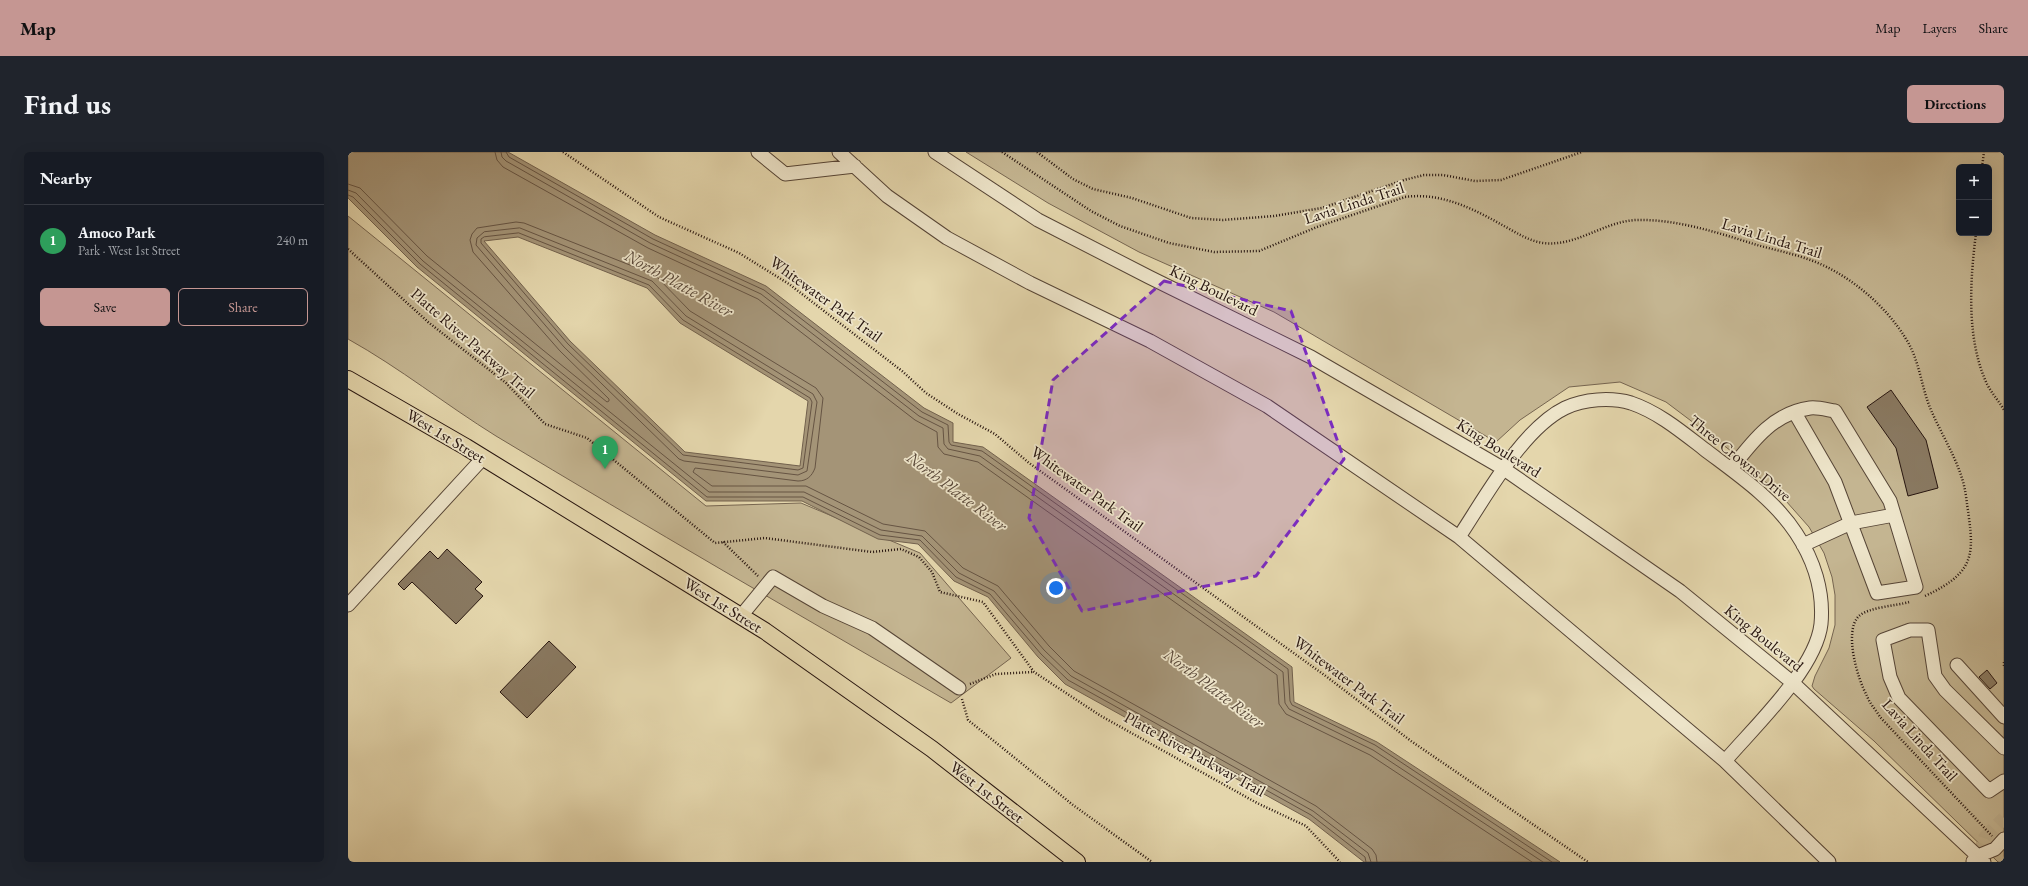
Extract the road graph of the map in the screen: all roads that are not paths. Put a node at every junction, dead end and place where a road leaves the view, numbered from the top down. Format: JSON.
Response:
{"nodes":[{"id":1,"x":758,"y":152,"type":"edge"},
{"id":2,"x":839,"y":152,"type":"edge"},
{"id":3,"x":935,"y":152,"type":"edge"},
{"id":4,"x":855,"y":166,"type":"junction"},
{"id":5,"x":348,"y":379,"type":"edge"},
{"id":6,"x":1795,"y":413,"type":"junction"},
{"id":7,"x":483,"y":458,"type":"junction"},
{"id":8,"x":1504,"y":469,"type":"junction"},
{"id":9,"x":1731,"y":469,"type":"junction"},
{"id":10,"x":1894,"y":515,"type":"junction"},
{"id":11,"x":1851,"y":523,"type":"junction"},
{"id":12,"x":1459,"y":537,"type":"junction"},
{"id":13,"x":1803,"y":545,"type":"junction"},
{"id":14,"x":348,"y":605,"type":"edge"},
{"id":15,"x":741,"y":616,"type":"junction"},
{"id":16,"x":1957,"y":665,"type":"dead end"},
{"id":17,"x":1793,"y":682,"type":"junction"},
{"id":18,"x":959,"y":688,"type":"road end"},
{"id":19,"x":2004,"y":717,"type":"edge"},
{"id":20,"x":2004,"y":748,"type":"edge"},
{"id":21,"x":1725,"y":761,"type":"junction"},
{"id":22,"x":2004,"y":781,"type":"edge"},
{"id":23,"x":2002,"y":842,"type":"edge"},
{"id":24,"x":1978,"y":860,"type":"edge"},
{"id":25,"x":1076,"y":862,"type":"edge"},
{"id":26,"x":1829,"y":862,"type":"edge"}],
"edges":[{"from":1,"to":4,"type":"street"},
{"from":2,"to":4,"type":"street"},
{"from":3,"to":8,"type":"street","name":"King Boulevard"},
{"from":4,"to":12,"type":"street"},
{"from":5,"to":7,"type":"main road","name":"West 1st Street"},
{"from":6,"to":9,"type":"street"},
{"from":6,"to":10,"type":"street"},
{"from":6,"to":11,"type":"street"},
{"from":7,"to":14,"type":"street"},
{"from":7,"to":15,"type":"main road","name":"West 1st Street"},
{"from":8,"to":9,"type":"street","name":"Three Crowns Drive"},
{"from":8,"to":12,"type":"street","name":"Three Crowns Drive"},
{"from":8,"to":17,"type":"street","name":"King Boulevard"},
{"from":9,"to":13,"type":"street","name":"Three Crowns Drive"},
{"from":10,"to":11,"type":"street"},
{"from":10,"to":11,"type":"street"},
{"from":11,"to":13,"type":"street"},
{"from":12,"to":21,"type":"street"},
{"from":13,"to":17,"type":"street","name":"Three Crowns Drive"},
{"from":15,"to":18,"type":"street"},
{"from":15,"to":25,"type":"main road","name":"West 1st Street"},
{"from":16,"to":19,"type":"street"},
{"from":17,"to":21,"type":"street","name":"Three Crowns Drive"},
{"from":17,"to":24,"type":"street","name":"King Boulevard"},
{"from":20,"to":22,"type":"street"},
{"from":21,"to":26,"type":"street"},
{"from":23,"to":24,"type":"street"}]}
